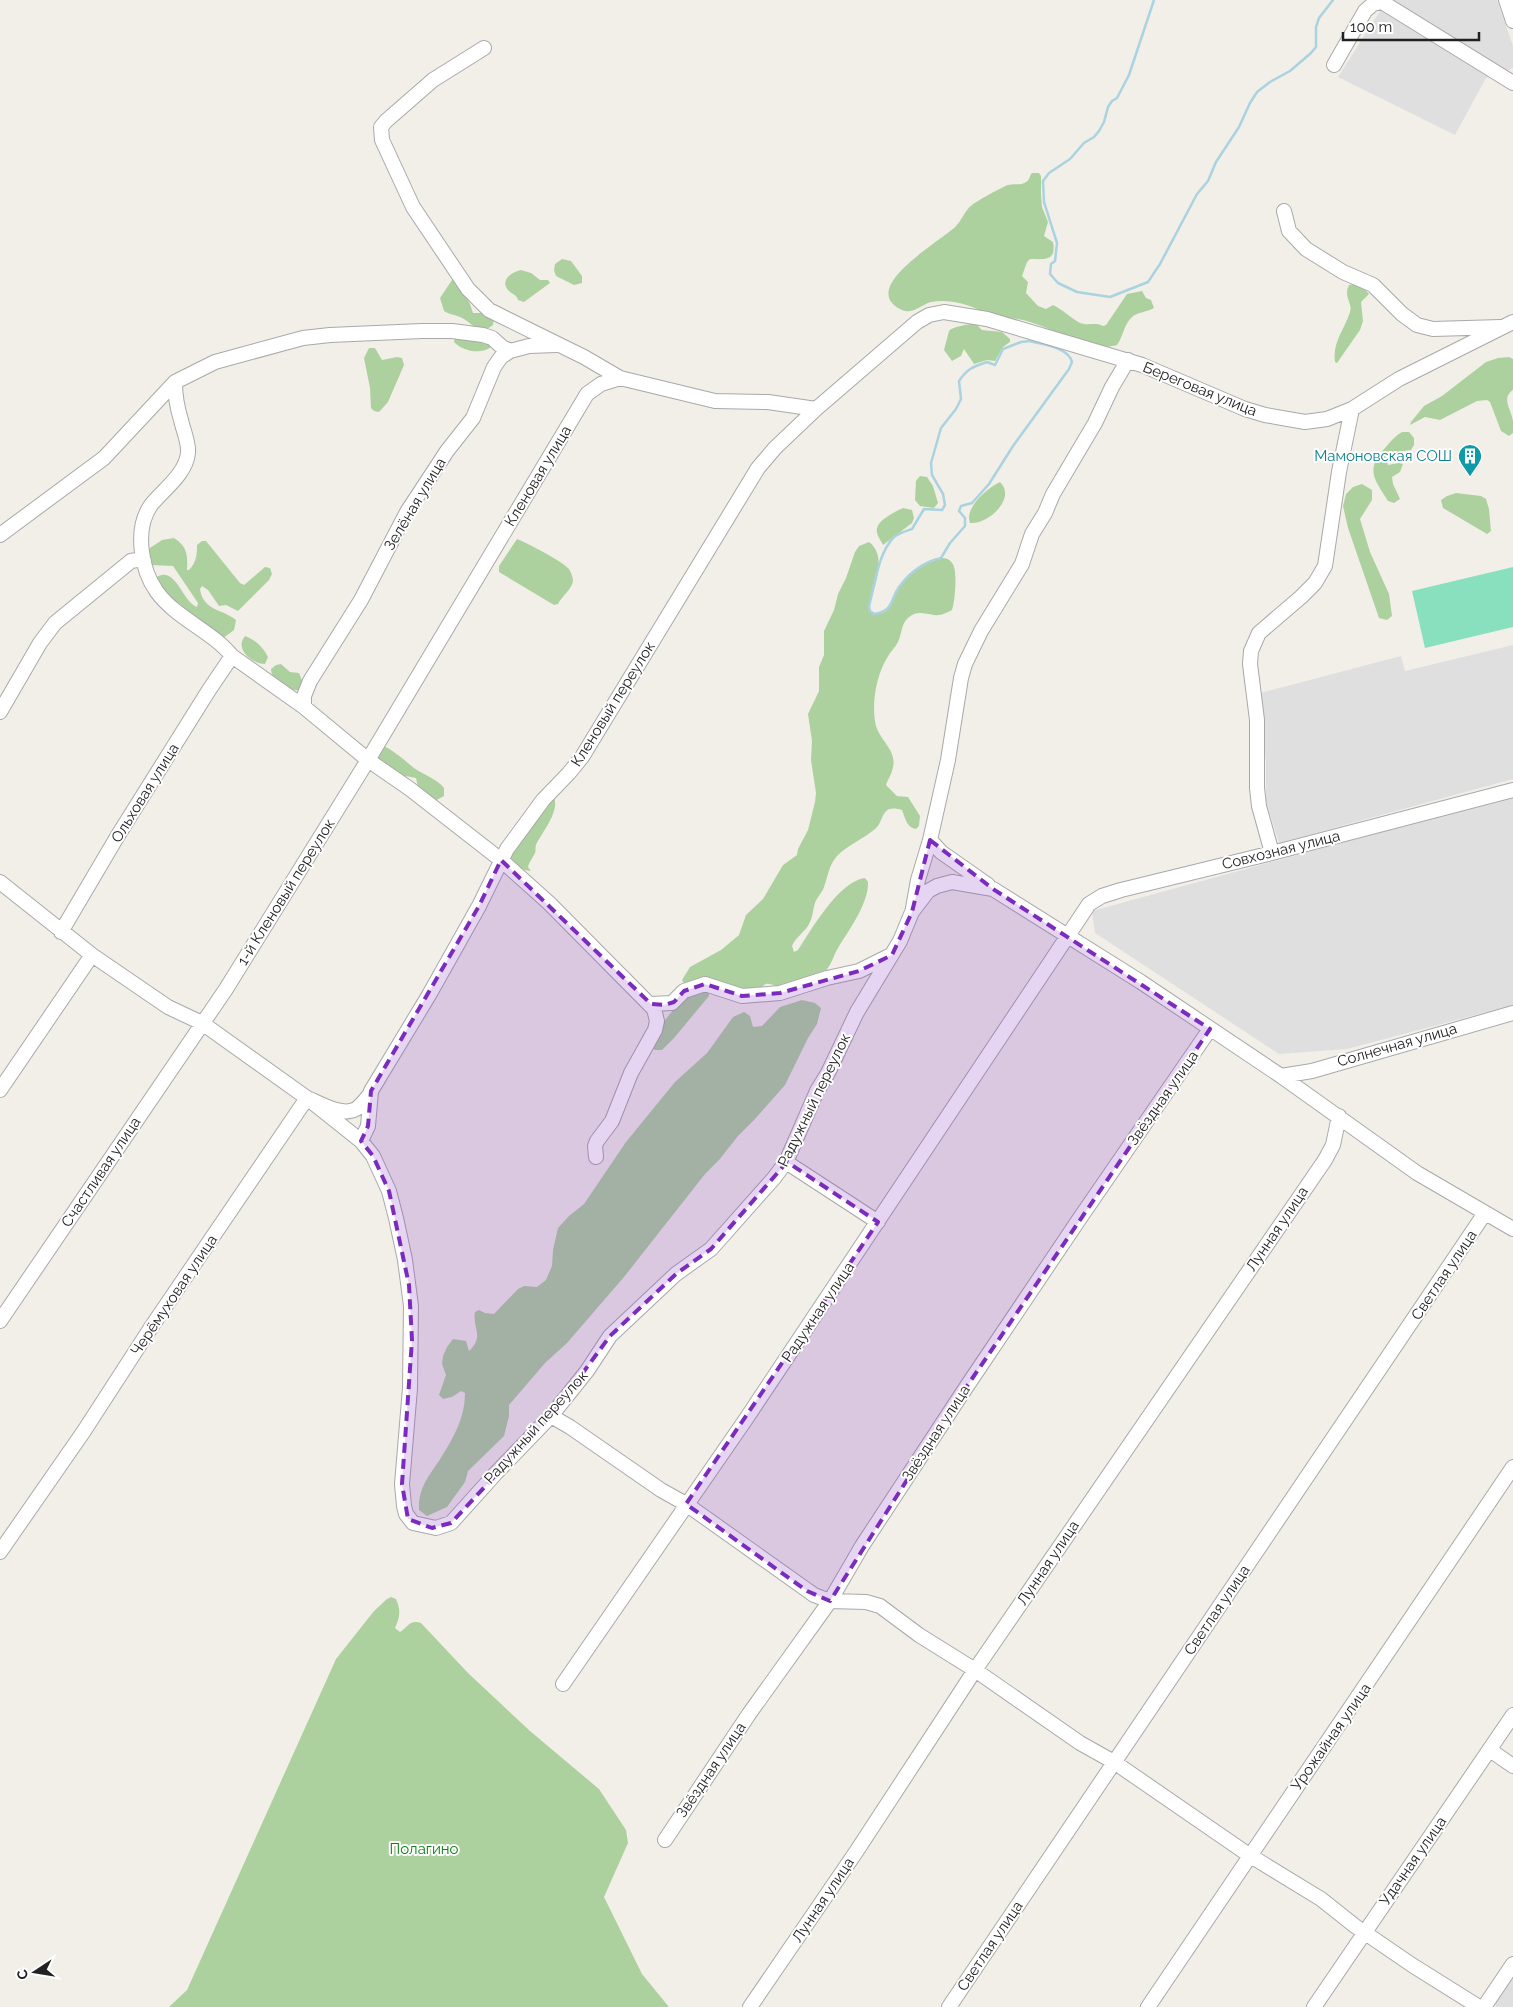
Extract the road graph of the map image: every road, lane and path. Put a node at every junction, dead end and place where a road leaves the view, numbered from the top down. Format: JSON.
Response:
{"nodes":[{"id":1,"x":1506,"y":0,"type":"edge"},
{"id":2,"x":1513,"y":21,"type":"edge"},
{"id":3,"x":484,"y":48,"type":"dead end"},
{"id":4,"x":1334,"y":65,"type":"dead end"},
{"id":5,"x":1513,"y":83,"type":"edge"},
{"id":6,"x":1284,"y":211,"type":"dead end"},
{"id":7,"x":929,"y":315,"type":"joint"},
{"id":8,"x":1511,"y":327,"type":"edge"},
{"id":9,"x":559,"y":345,"type":"junction"},
{"id":10,"x":510,"y":351,"type":"junction"},
{"id":11,"x":1128,"y":360,"type":"junction"},
{"id":12,"x":620,"y":378,"type":"junction"},
{"id":13,"x":175,"y":382,"type":"junction"},
{"id":14,"x":816,"y":408,"type":"junction"},
{"id":15,"x":1352,"y":409,"type":"junction"},
{"id":16,"x":0,"y":535,"type":"edge"},
{"id":17,"x":144,"y":561,"type":"junction"},
{"id":18,"x":232,"y":656,"type":"junction"},
{"id":19,"x":304,"y":707,"type":"junction"},
{"id":20,"x":0,"y":712,"type":"edge"},
{"id":21,"x":368,"y":760,"type":"junction"},
{"id":22,"x":1513,"y":790,"type":"edge"},
{"id":23,"x":930,"y":840,"type":"junction"},
{"id":24,"x":1272,"y":853,"type":"junction"},
{"id":25,"x":501,"y":860,"type":"junction"},
{"id":26,"x":0,"y":882,"type":"edge"},
{"id":27,"x":993,"y":889,"type":"junction"},
{"id":28,"x":912,"y":912,"type":"junction"},
{"id":29,"x":61,"y":932,"type":"junction"},
{"id":30,"x":1068,"y":937,"type":"junction"},
{"id":31,"x":92,"y":955,"type":"junction"},
{"id":32,"x":892,"y":955,"type":"junction"},
{"id":33,"x":650,"y":1004,"type":"junction"},
{"id":34,"x":1513,"y":1012,"type":"edge"},
{"id":35,"x":202,"y":1023,"type":"junction"},
{"id":36,"x":1210,"y":1029,"type":"junction"},
{"id":37,"x":1312,"y":1071,"type":"junction"},
{"id":38,"x":1281,"y":1076,"type":"junction"},
{"id":39,"x":0,"y":1090,"type":"edge"},
{"id":40,"x":370,"y":1094,"type":"junction"},
{"id":41,"x":307,"y":1098,"type":"junction"},
{"id":42,"x":1315,"y":1099,"type":"junction"},
{"id":43,"x":1339,"y":1116,"type":"junction"},
{"id":44,"x":361,"y":1141,"type":"junction"},
{"id":45,"x":596,"y":1157,"type":"dead end"},
{"id":46,"x":786,"y":1162,"type":"junction"},
{"id":47,"x":1485,"y":1213,"type":"junction"},
{"id":48,"x":1507,"y":1218,"type":"edge"},
{"id":49,"x":878,"y":1222,"type":"junction"},
{"id":50,"x":1513,"y":1229,"type":"edge"},
{"id":51,"x":0,"y":1321,"type":"edge"},
{"id":52,"x":551,"y":1416,"type":"junction"},
{"id":53,"x":1513,"y":1467,"type":"edge"},
{"id":54,"x":686,"y":1504,"type":"junction"},
{"id":55,"x":0,"y":1552,"type":"edge"},
{"id":56,"x":830,"y":1601,"type":"junction"},
{"id":57,"x":975,"y":1670,"type":"junction"},
{"id":58,"x":563,"y":1684,"type":"dead end"},
{"id":59,"x":1513,"y":1715,"type":"edge"},
{"id":60,"x":1490,"y":1750,"type":"junction"},
{"id":61,"x":1114,"y":1762,"type":"junction"},
{"id":62,"x":1513,"y":1766,"type":"edge"},
{"id":63,"x":665,"y":1840,"type":"dead end"},
{"id":64,"x":1249,"y":1855,"type":"junction"},
{"id":65,"x":1364,"y":1932,"type":"junction"},
{"id":66,"x":1513,"y":1964,"type":"edge"},
{"id":67,"x":750,"y":2007,"type":"edge"},
{"id":68,"x":949,"y":2007,"type":"edge"},
{"id":69,"x":1148,"y":2007,"type":"edge"},
{"id":70,"x":1314,"y":2007,"type":"edge"},
{"id":71,"x":1479,"y":2007,"type":"edge"},
{"id":72,"x":1484,"y":2007,"type":"edge"}],
"edges":[{"from":1,"to":2,"type":"street"},
{"from":3,"to":9,"type":"street"},
{"from":4,"to":5,"type":"street"},
{"from":6,"to":8,"type":"street"},
{"from":7,"to":11,"type":"street","name":"Береговая улица"},
{"from":7,"to":14,"type":"street","name":"Кленовый переулок"},
{"from":8,"to":15,"type":"street","name":"Береговая улица"},
{"from":9,"to":10,"type":"street"},
{"from":9,"to":12,"type":"street"},
{"from":10,"to":13,"type":"street"},
{"from":10,"to":19,"type":"street","name":"Зелёная улица"},
{"from":11,"to":15,"type":"street","name":"Береговая улица"},
{"from":11,"to":23,"type":"street"},
{"from":12,"to":14,"type":"street"},
{"from":12,"to":21,"type":"street","name":"Кленовая улица"},
{"from":13,"to":16,"type":"street"},
{"from":13,"to":17,"type":"street"},
{"from":14,"to":25,"type":"street","name":"Кленовый переулок"},
{"from":15,"to":24,"type":"street"},
{"from":17,"to":18,"type":"street"},
{"from":17,"to":20,"type":"street"},
{"from":18,"to":19,"type":"street"},
{"from":18,"to":29,"type":"street","name":"Ольховая улица"},
{"from":19,"to":21,"type":"street"},
{"from":21,"to":25,"type":"street"},
{"from":21,"to":35,"type":"street","name":"1-й Кленовый переулок"},
{"from":22,"to":24,"type":"street","name":"Совхозная улица"},
{"from":23,"to":27,"type":"street"},
{"from":23,"to":28,"type":"street"},
{"from":24,"to":30,"type":"street","name":"Совхозная улица"},
{"from":25,"to":33,"type":"street"},
{"from":25,"to":40,"type":"street","name":"Кленовый переулок"},
{"from":26,"to":29,"type":"street"},
{"from":27,"to":28,"type":"street","name":"Радужный переулок"},
{"from":27,"to":30,"type":"street","name":"Радужный переулок"},
{"from":28,"to":32,"type":"street","name":"Радужный переулок"},
{"from":29,"to":31,"type":"street"},
{"from":30,"to":36,"type":"street","name":"Радужный переулок"},
{"from":30,"to":49,"type":"street","name":"Радужная улица"},
{"from":31,"to":35,"type":"street"},
{"from":31,"to":39,"type":"street"},
{"from":32,"to":33,"type":"street"},
{"from":32,"to":46,"type":"street","name":"Радужный переулок"},
{"from":33,"to":45,"type":"street"},
{"from":34,"to":37,"type":"street","name":"Солнечная улица"},
{"from":35,"to":41,"type":"street"},
{"from":35,"to":51,"type":"street","name":"Счастливая улица"},
{"from":36,"to":38,"type":"street","name":"Радужный переулок"},
{"from":36,"to":56,"type":"street","name":"Звёздная улица"},
{"from":37,"to":38,"type":"street","name":"Солнечная улица"},
{"from":37,"to":42,"type":"street"},
{"from":38,"to":42,"type":"street","name":"Радужный переулок"},
{"from":40,"to":41,"type":"street"},
{"from":40,"to":44,"type":"street","name":"Кленовый переулок"},
{"from":41,"to":44,"type":"street"},
{"from":41,"to":55,"type":"street","name":"Черёмуховая улица"},
{"from":42,"to":43,"type":"street","name":"Радужный переулок"},
{"from":43,"to":47,"type":"street","name":"Радужный переулок"},
{"from":43,"to":57,"type":"street","name":"Лунная улица"},
{"from":44,"to":52,"type":"street","name":"Радужный переулок"},
{"from":46,"to":49,"type":"street"},
{"from":46,"to":52,"type":"street","name":"Радужный переулок"},
{"from":47,"to":48,"type":"street","name":"Радужный переулок"},
{"from":47,"to":61,"type":"street","name":"Светлая улица"},
{"from":48,"to":50,"type":"street","name":"Радужный переулок"},
{"from":49,"to":54,"type":"street","name":"Радужная улица"},
{"from":52,"to":54,"type":"street"},
{"from":53,"to":64,"type":"street","name":"Урожайная улица"},
{"from":54,"to":56,"type":"street"},
{"from":54,"to":58,"type":"street","name":"Радужная улица"},
{"from":56,"to":57,"type":"street"},
{"from":56,"to":63,"type":"street","name":"Звёздная улица"},
{"from":57,"to":61,"type":"street"},
{"from":57,"to":67,"type":"street","name":"Лунная улица"},
{"from":59,"to":60,"type":"street","name":"Удачная улица"},
{"from":60,"to":62,"type":"street"},
{"from":60,"to":65,"type":"street","name":"Удачная улица"},
{"from":61,"to":64,"type":"street"},
{"from":61,"to":68,"type":"street","name":"Светлая улица"},
{"from":64,"to":65,"type":"street"},
{"from":64,"to":69,"type":"street","name":"Урожайная улица"},
{"from":65,"to":70,"type":"street","name":"Удачная улица"},
{"from":65,"to":71,"type":"street"},
{"from":66,"to":72,"type":"street"}]}
